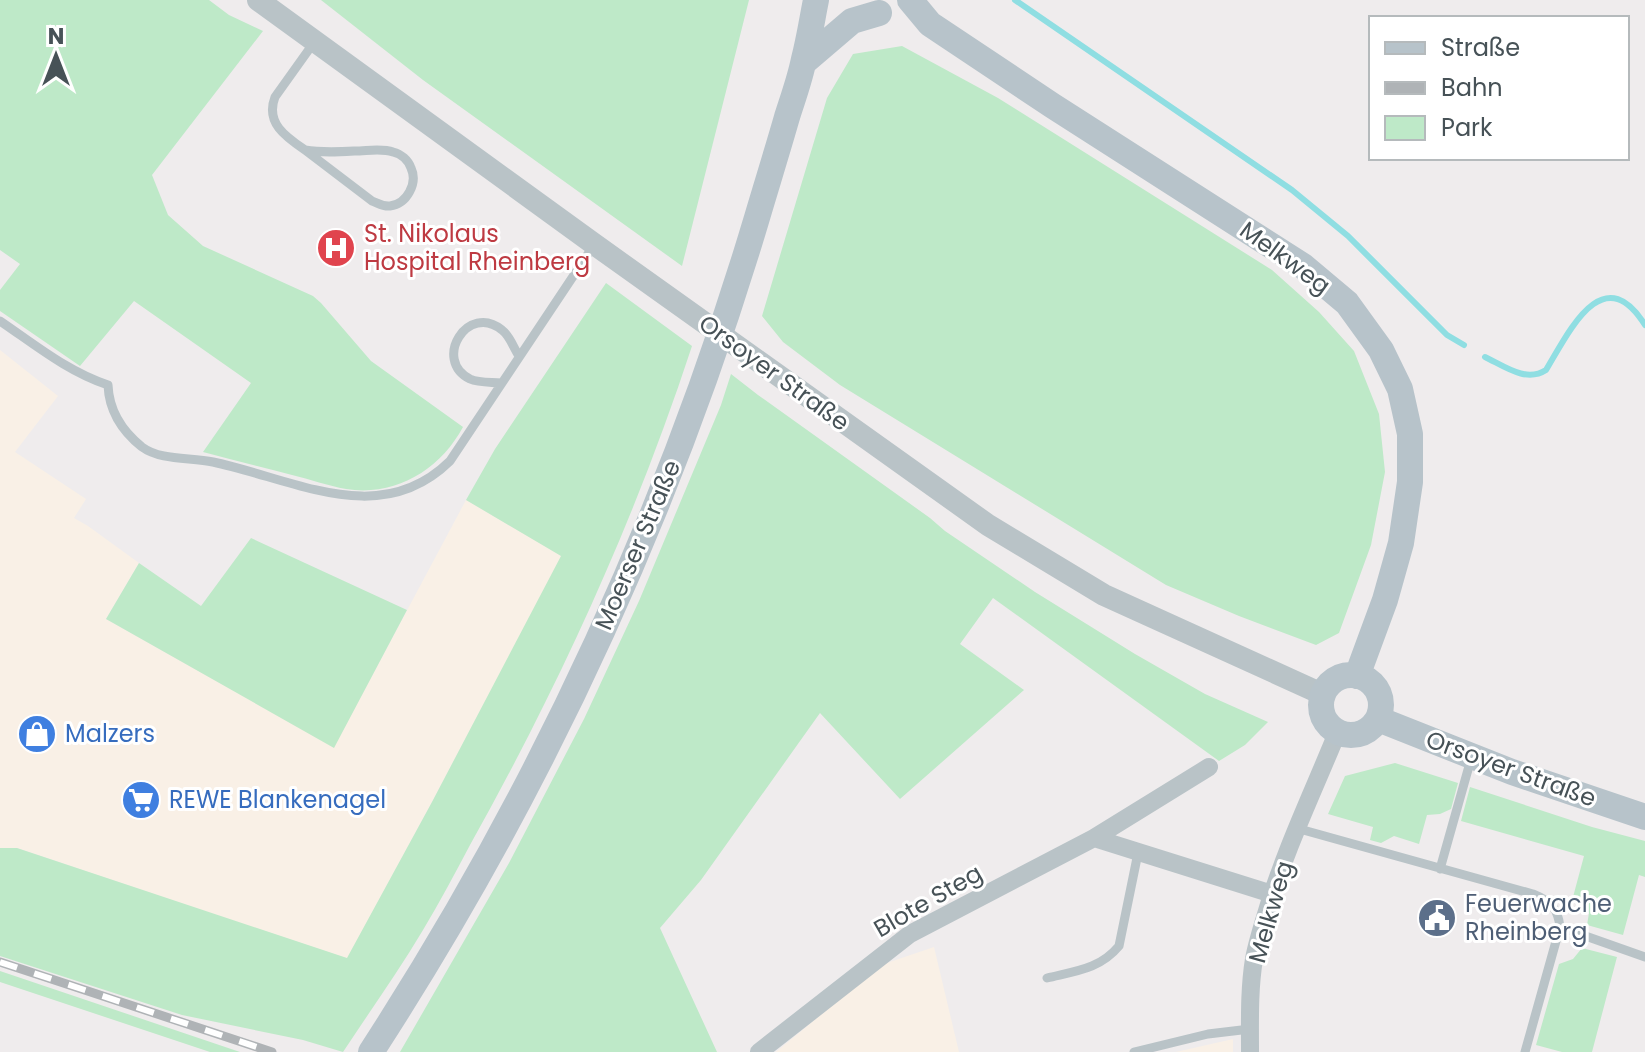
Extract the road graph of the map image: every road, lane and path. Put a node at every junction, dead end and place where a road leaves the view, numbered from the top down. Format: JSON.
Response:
{"nodes":[{"id":1,"x":258,"y":0,"type":"edge"},
{"id":2,"x":816,"y":0,"type":"edge"},
{"id":3,"x":910,"y":0,"type":"edge"},
{"id":4,"x":868,"y":6,"type":"edge"},
{"id":5,"x":930,"y":24,"type":"junction"},
{"id":6,"x":315,"y":41,"type":"junction"},
{"id":7,"x":804,"y":62,"type":"junction"},
{"id":8,"x":305,"y":150,"type":"junction"},
{"id":9,"x":594,"y":244,"type":"junction"},
{"id":10,"x":0,"y":321,"type":"edge"},
{"id":11,"x":519,"y":356,"type":"junction"},
{"id":12,"x":501,"y":383,"type":"junction"},
{"id":13,"x":1357,"y":676,"type":"junction"},
{"id":14,"x":1322,"y":694,"type":"junction"},
{"id":15,"x":1378,"y":719,"type":"junction"},
{"id":16,"x":1337,"y":733,"type":"junction"},
{"id":17,"x":1472,"y":756,"type":"junction"},
{"id":18,"x":1209,"y":767,"type":"dead end"},
{"id":19,"x":1645,"y":817,"type":"edge"},
{"id":20,"x":1296,"y":828,"type":"junction"},
{"id":21,"x":1094,"y":838,"type":"junction"},
{"id":22,"x":1138,"y":853,"type":"junction"},
{"id":23,"x":1440,"y":869,"type":"junction"},
{"id":24,"x":1272,"y":894,"type":"junction"},
{"id":25,"x":1560,"y":927,"type":"junction"},
{"id":26,"x":1645,"y":957,"type":"edge"},
{"id":27,"x":1047,"y":978,"type":"dead end"},
{"id":28,"x":1250,"y":1029,"type":"junction"},
{"id":29,"x":371,"y":1052,"type":"edge"},
{"id":30,"x":759,"y":1052,"type":"edge"},
{"id":31,"x":1134,"y":1052,"type":"edge"},
{"id":32,"x":1250,"y":1052,"type":"edge"},
{"id":33,"x":1525,"y":1052,"type":"edge"}],
"edges":[{"from":1,"to":6,"type":"street","name":"Orsoyer Straße"},
{"from":2,"to":7,"type":"main road","name":"Moerser Straße"},
{"from":3,"to":5,"type":"main road","name":"Melkweg"},
{"from":4,"to":5,"type":"main road","name":"Melkweg"},
{"from":4,"to":7,"type":"main road"},
{"from":5,"to":13,"type":"main road","name":"Melkweg"},
{"from":6,"to":8,"type":"lane"},
{"from":6,"to":9,"type":"street","name":"Orsoyer Straße"},
{"from":7,"to":29,"type":"main road","name":"Moerser Straße"},
{"from":8,"to":8,"type":"lane"},
{"from":9,"to":11,"type":"lane"},
{"from":9,"to":14,"type":"street","name":"Orsoyer Straße"},
{"from":10,"to":12,"type":"lane"},
{"from":11,"to":12,"type":"lane"},
{"from":11,"to":12,"type":"lane"},
{"from":13,"to":14,"type":"main road"},
{"from":13,"to":15,"type":"main road"},
{"from":14,"to":16,"type":"main road"},
{"from":15,"to":16,"type":"main road"},
{"from":15,"to":17,"type":"main road","name":"Orsoyer Straße"},
{"from":16,"to":20,"type":"street","name":"Melkweg"},
{"from":17,"to":19,"type":"main road","name":"Orsoyer Straße"},
{"from":17,"to":23,"type":"lane"},
{"from":18,"to":21,"type":"street","name":"Blote Steg"},
{"from":20,"to":23,"type":"lane"},
{"from":20,"to":24,"type":"street","name":"Melkweg"},
{"from":21,"to":22,"type":"street"},
{"from":21,"to":30,"type":"street","name":"Blote Steg"},
{"from":22,"to":24,"type":"street"},
{"from":22,"to":27,"type":"lane"},
{"from":23,"to":25,"type":"lane"},
{"from":24,"to":28,"type":"street","name":"Melkweg"},
{"from":25,"to":26,"type":"lane"},
{"from":25,"to":33,"type":"lane"},
{"from":28,"to":31,"type":"lane"},
{"from":28,"to":32,"type":"street","name":"Melkweg"}]}
